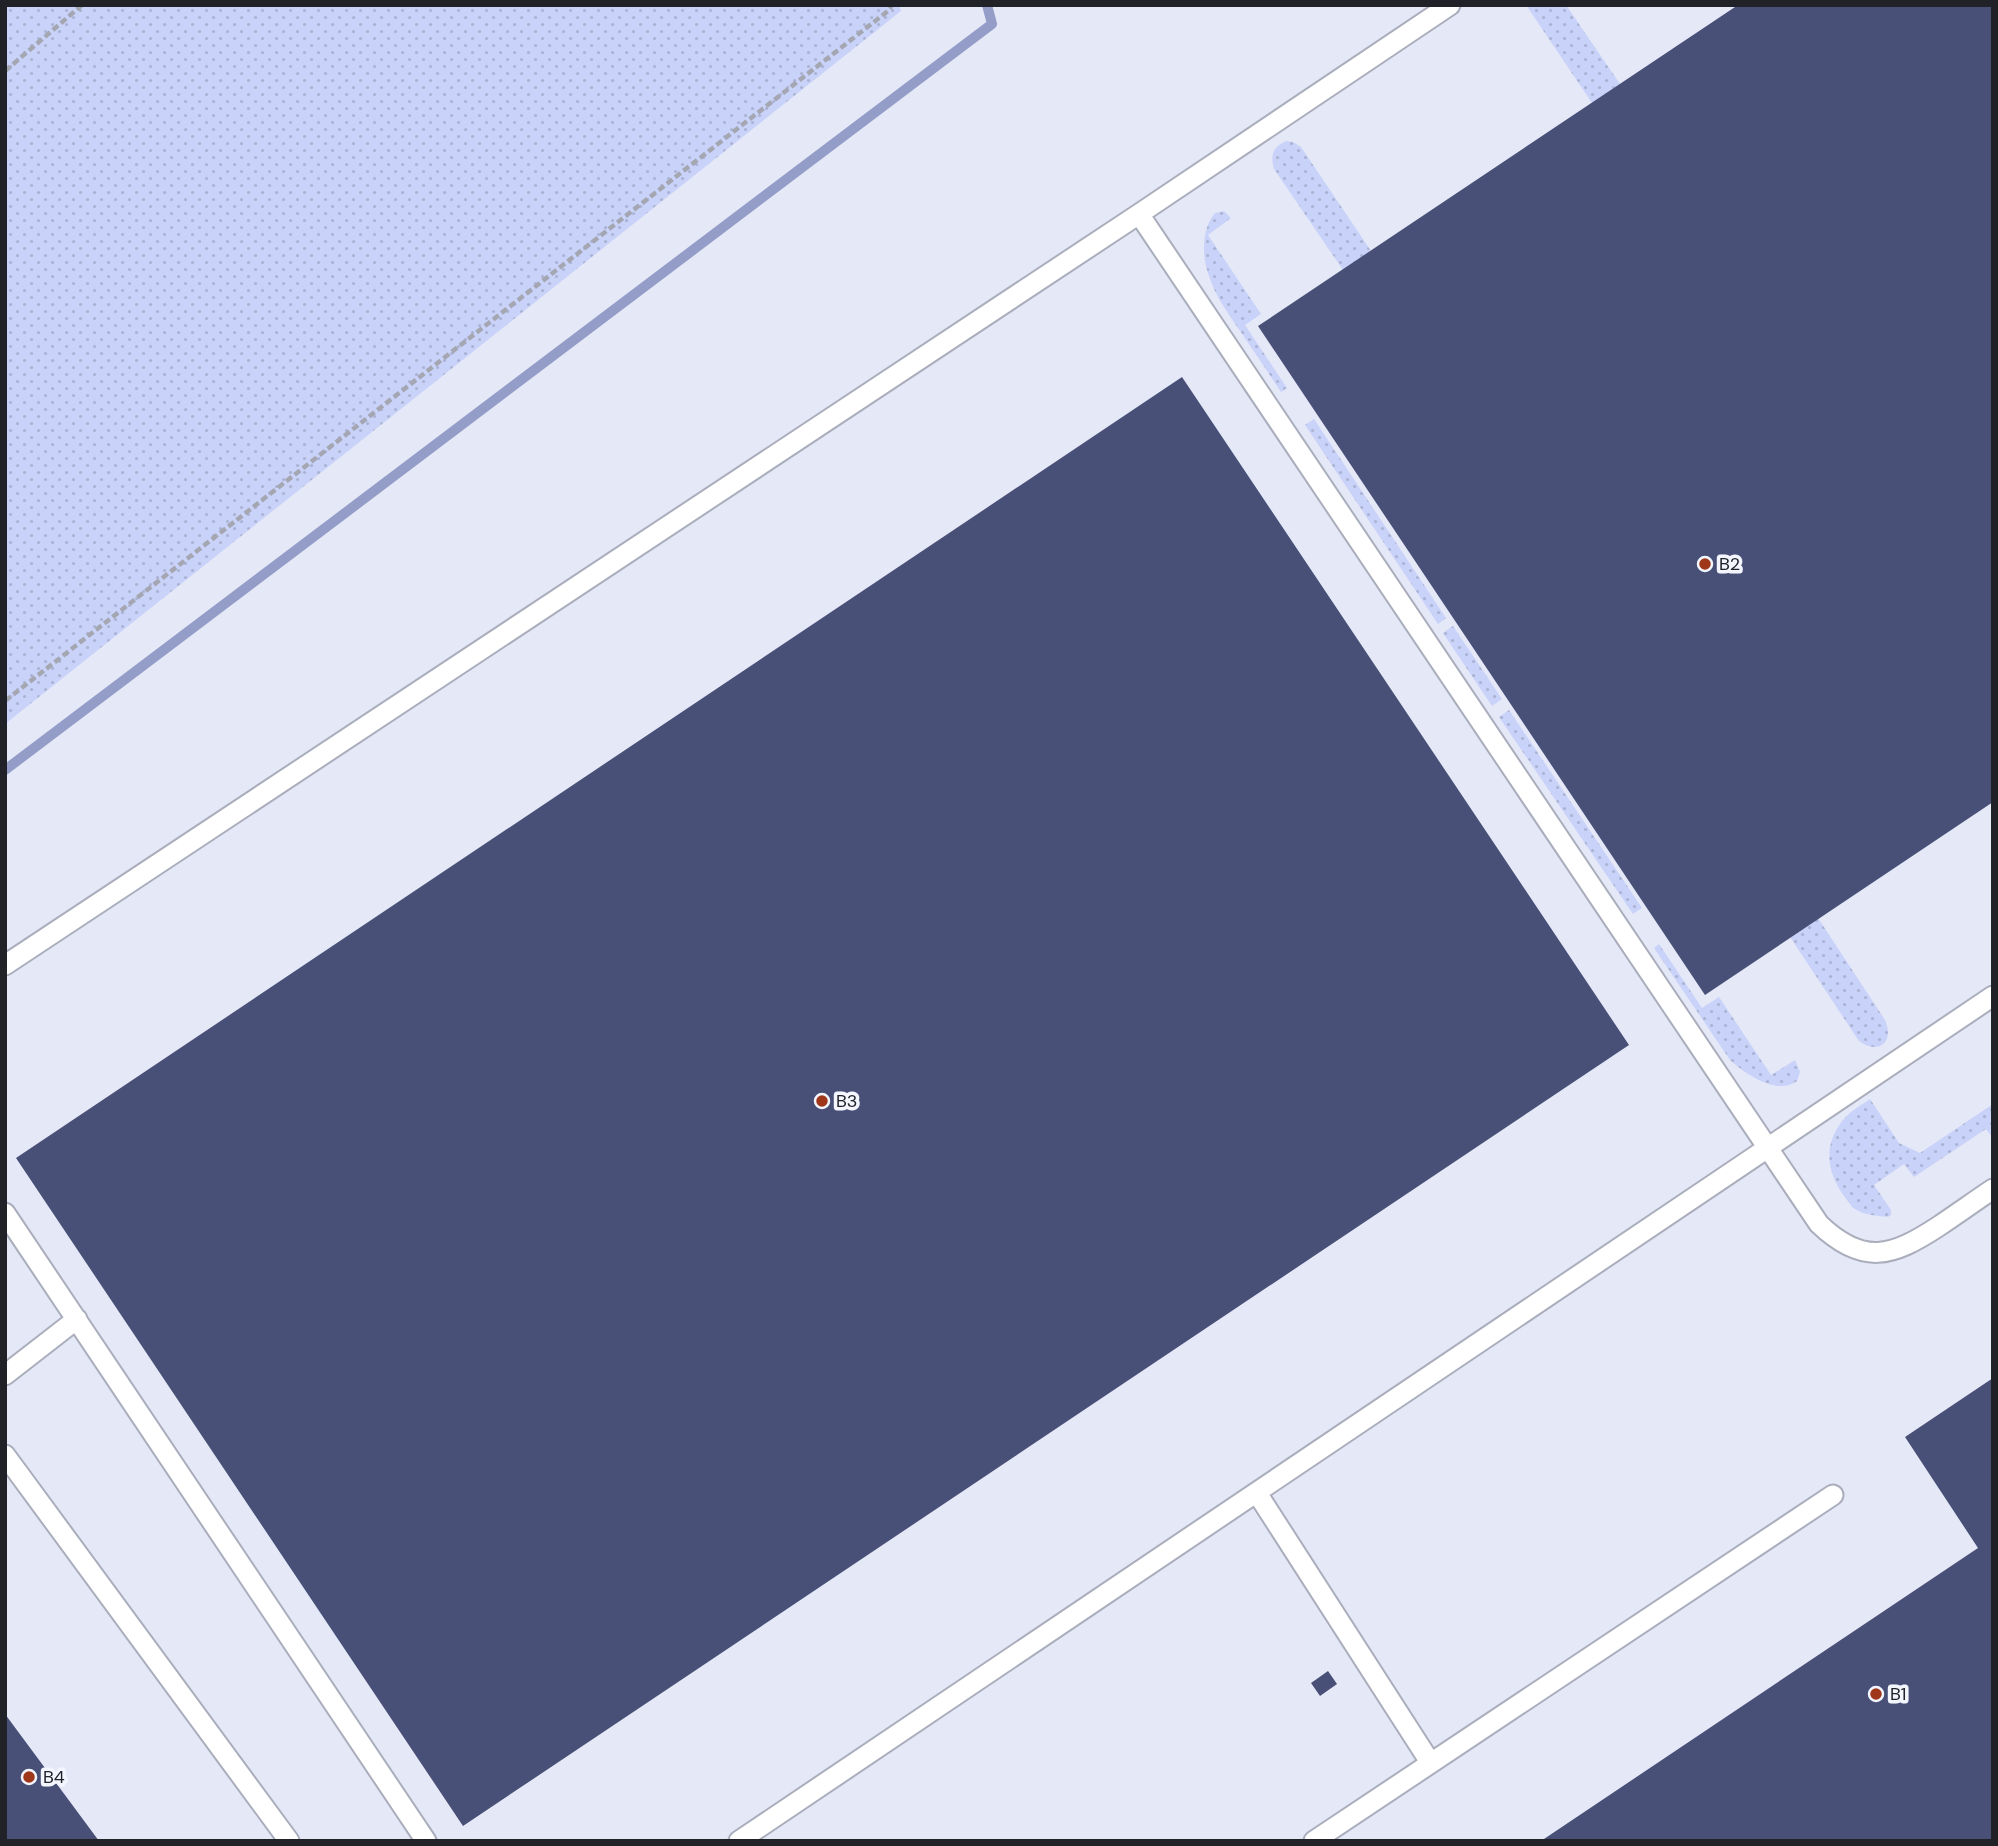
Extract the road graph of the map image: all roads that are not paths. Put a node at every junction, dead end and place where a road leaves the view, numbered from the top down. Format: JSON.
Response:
{"nodes":[{"id":1,"x":1450,"y":5,"type":"edge"},
{"id":2,"x":1139,"y":215,"type":"junction"},
{"id":3,"x":5,"y":965,"type":"edge"},
{"id":4,"x":1993,"y":996,"type":"edge"},
{"id":5,"x":1767,"y":1147,"type":"junction"},
{"id":6,"x":1993,"y":1189,"type":"edge"},
{"id":7,"x":5,"y":1213,"type":"edge"},
{"id":8,"x":77,"y":1319,"type":"junction"},
{"id":9,"x":5,"y":1375,"type":"edge"},
{"id":10,"x":5,"y":1455,"type":"edge"},
{"id":11,"x":1257,"y":1493,"type":"junction"},
{"id":12,"x":1833,"y":1494,"type":"dead end"},
{"id":13,"x":1430,"y":1762,"type":"junction"},
{"id":14,"x":289,"y":1841,"type":"edge"},
{"id":15,"x":426,"y":1841,"type":"edge"},
{"id":16,"x":739,"y":1841,"type":"edge"},
{"id":17,"x":1314,"y":1841,"type":"edge"}],
"edges":[{"from":1,"to":2,"type":"lane"},
{"from":2,"to":3,"type":"lane"},
{"from":2,"to":5,"type":"lane"},
{"from":4,"to":5,"type":"lane"},
{"from":5,"to":6,"type":"lane"},
{"from":5,"to":11,"type":"lane"},
{"from":7,"to":8,"type":"lane"},
{"from":8,"to":9,"type":"lane"},
{"from":8,"to":15,"type":"lane"},
{"from":10,"to":14,"type":"lane"},
{"from":11,"to":13,"type":"lane"},
{"from":11,"to":16,"type":"lane"},
{"from":12,"to":13,"type":"lane"},
{"from":13,"to":17,"type":"lane"}]}
